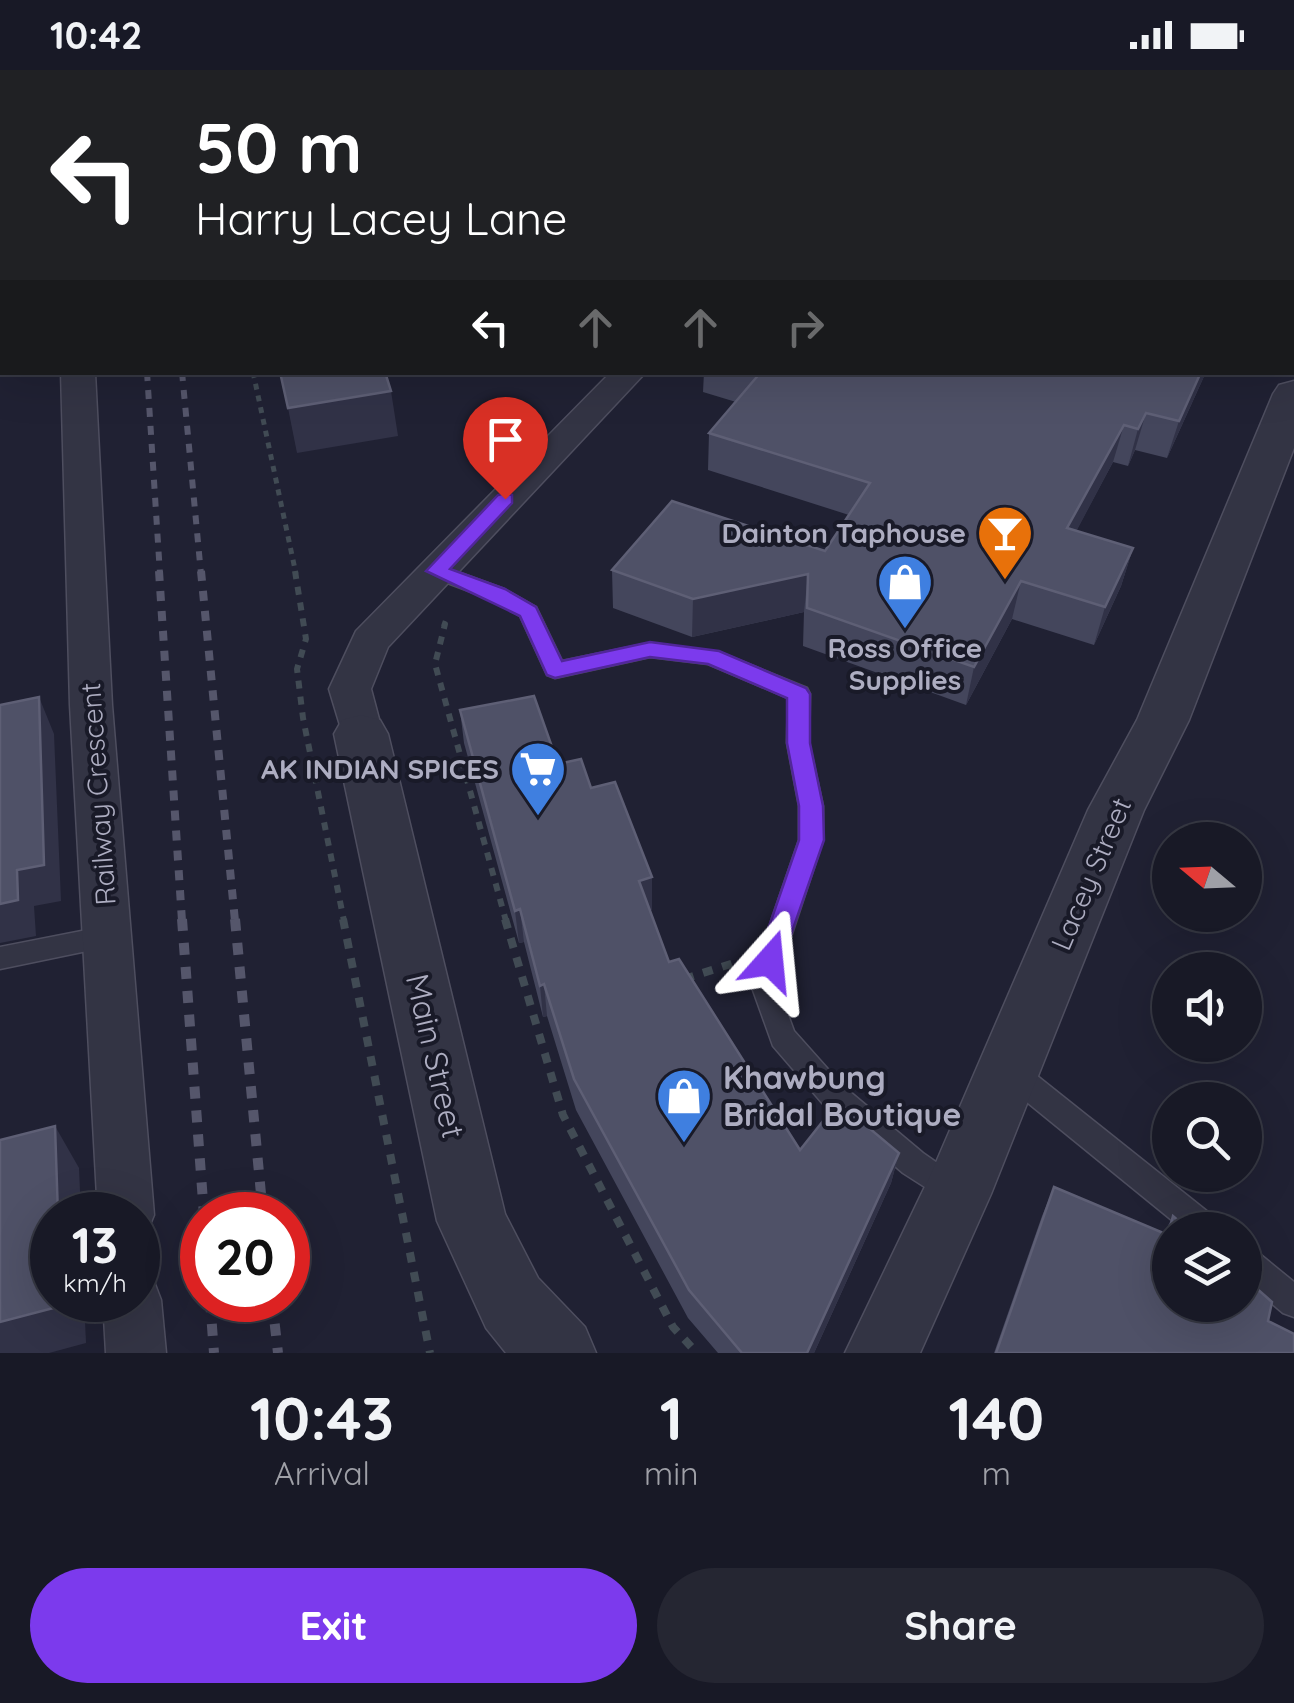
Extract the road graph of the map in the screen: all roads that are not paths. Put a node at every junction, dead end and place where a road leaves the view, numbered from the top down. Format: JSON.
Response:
{"nodes":[{"id":1,"x":78,"y":375,"type":"edge"},
{"id":2,"x":627,"y":375,"type":"edge"},
{"id":3,"x":1294,"y":394,"type":"edge"},
{"id":4,"x":436,"y":571,"type":"junction"},
{"id":5,"x":361,"y":734,"type":"joint"},
{"id":6,"x":107,"y":938,"type":"junction"},
{"id":7,"x":0,"y":958,"type":"edge"},
{"id":8,"x":1008,"y":1069,"type":"junction"},
{"id":9,"x":124,"y":1192,"type":"edge"},
{"id":10,"x":958,"y":1194,"type":"junction"},
{"id":11,"x":1185,"y":1212,"type":"edge"},
{"id":12,"x":1262,"y":1275,"type":"edge"},
{"id":13,"x":1294,"y":1302,"type":"edge"},
{"id":14,"x":134,"y":1322,"type":"edge"},
{"id":15,"x":136,"y":1353,"type":"edge"},
{"id":16,"x":559,"y":1353,"type":"edge"},
{"id":17,"x":882,"y":1353,"type":"edge"}],
"edges":[{"from":1,"to":6,"type":"street","name":"Railway Crescent"},
{"from":2,"to":4,"type":"street"},
{"from":3,"to":8,"type":"street","name":"Lacey Street"},
{"from":4,"to":5,"type":"street"},
{"from":4,"to":10,"type":"lane"},
{"from":5,"to":16,"type":"street","name":"Main Street"},
{"from":6,"to":7,"type":"lane"},
{"from":6,"to":9,"type":"street","name":"Railway Crescent"},
{"from":8,"to":10,"type":"street","name":"Lacey Street"},
{"from":8,"to":11,"type":"lane"},
{"from":10,"to":17,"type":"street","name":"Lacey Street"},
{"from":12,"to":13,"type":"lane"},
{"from":14,"to":15,"type":"street"}]}
